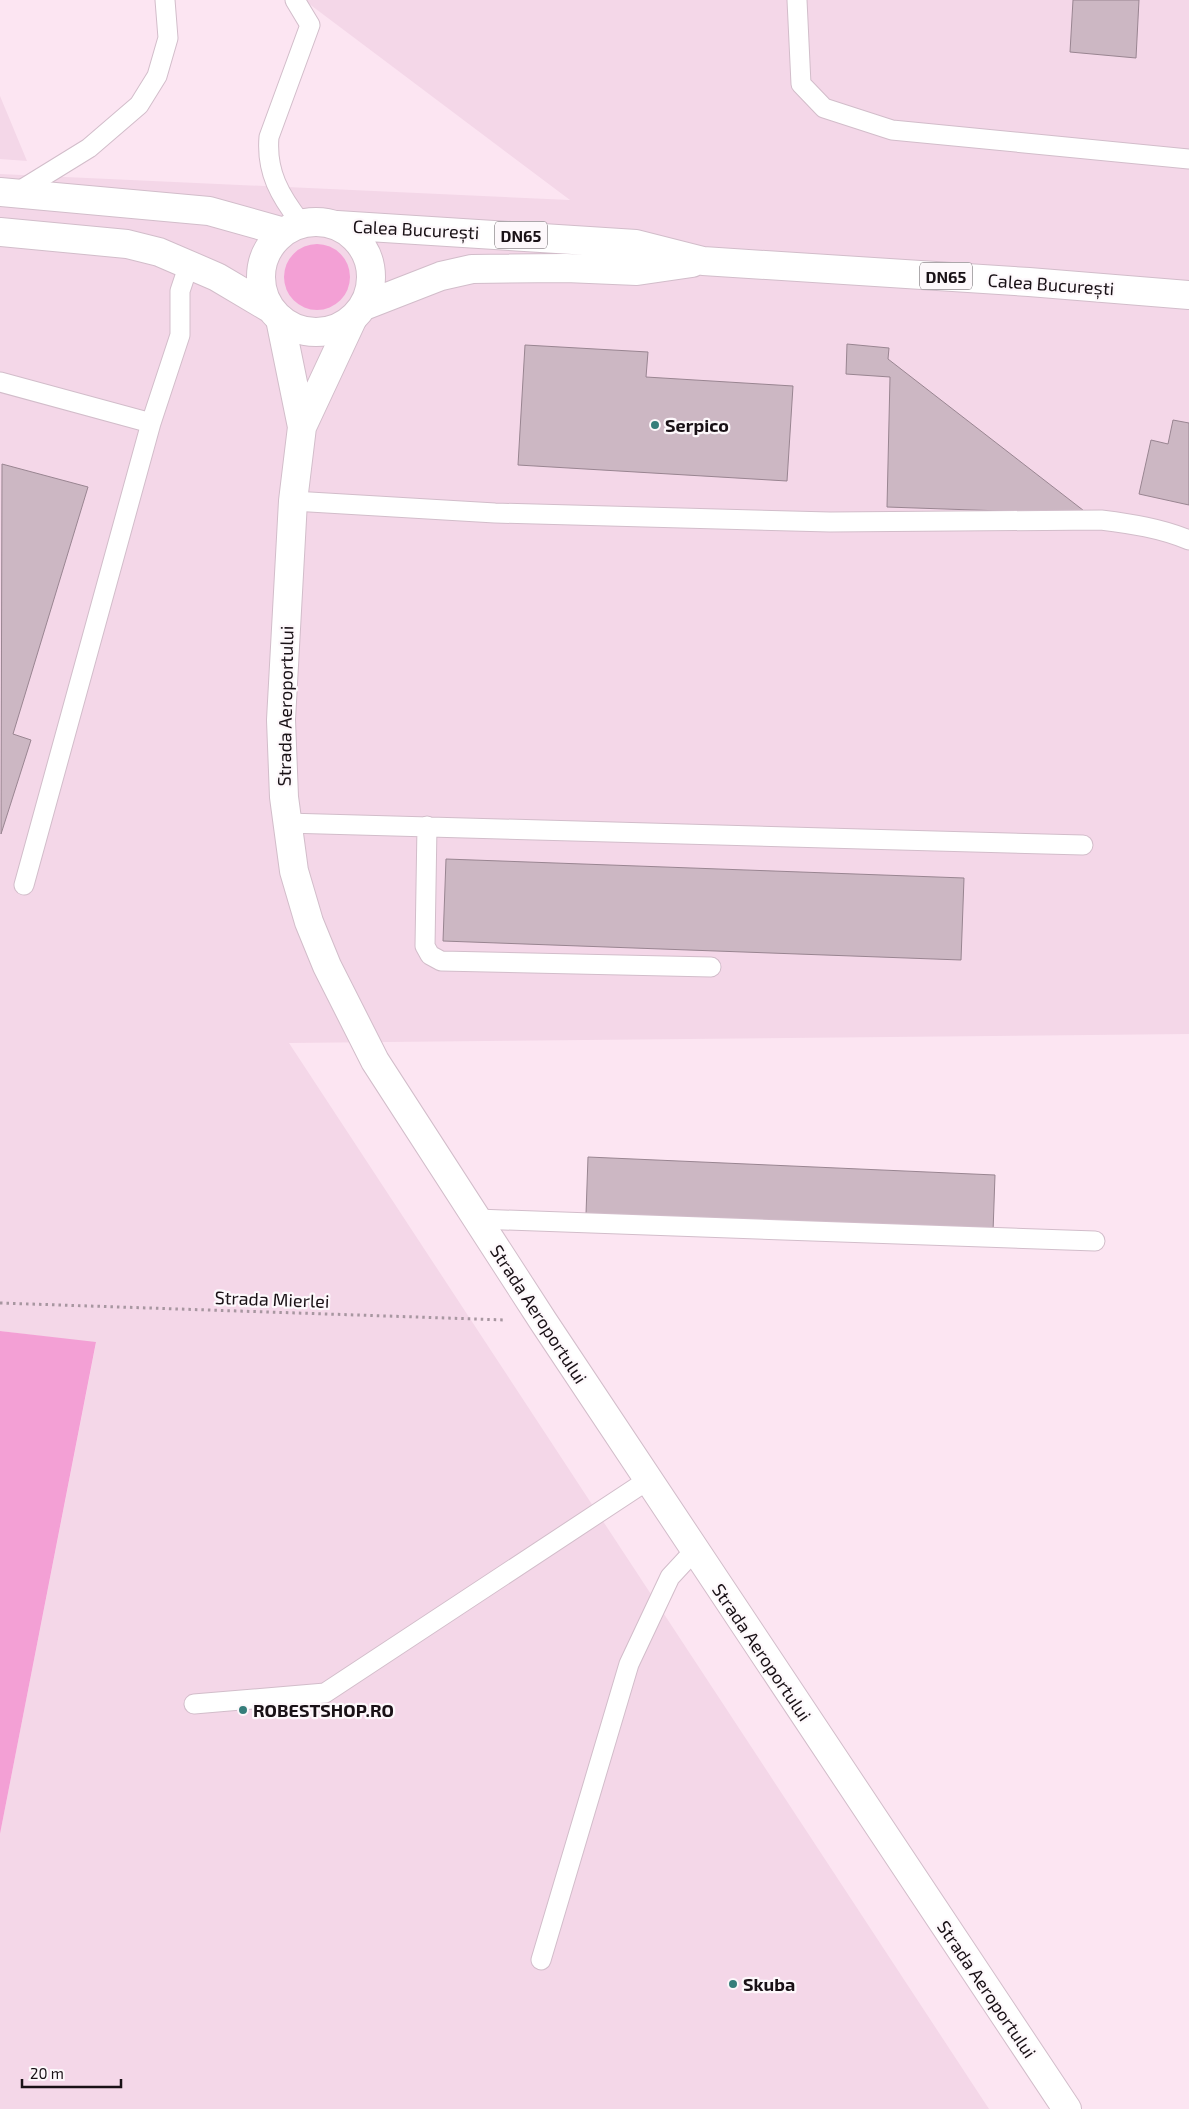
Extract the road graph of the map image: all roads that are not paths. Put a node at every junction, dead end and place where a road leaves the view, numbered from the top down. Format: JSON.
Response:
{"nodes":[{"id":1,"x":165,"y":0,"type":"edge"},
{"id":2,"x":295,"y":0,"type":"edge"},
{"id":3,"x":797,"y":0,"type":"edge"},
{"id":4,"x":1189,"y":159,"type":"edge"},
{"id":5,"x":8,"y":193,"type":"edge"},
{"id":6,"x":337,"y":225,"type":"junction"},
{"id":7,"x":292,"y":228,"type":"junction"},
{"id":8,"x":0,"y":232,"type":"edge"},
{"id":9,"x":703,"y":261,"type":"junction"},
{"id":10,"x":189,"y":264,"type":"junction"},
{"id":11,"x":1189,"y":295,"type":"edge"},
{"id":12,"x":358,"y":313,"type":"junction"},
{"id":13,"x":276,"y":314,"type":"junction"},
{"id":14,"x":0,"y":382,"type":"edge"},
{"id":15,"x":151,"y":423,"type":"junction"},
{"id":16,"x":302,"y":427,"type":"junction"},
{"id":17,"x":293,"y":501,"type":"junction"},
{"id":18,"x":1189,"y":540,"type":"edge"},
{"id":19,"x":286,"y":823,"type":"junction"},
{"id":20,"x":427,"y":826,"type":"junction"},
{"id":21,"x":1083,"y":845,"type":"dead end"},
{"id":22,"x":24,"y":885,"type":"dead end"},
{"id":23,"x":711,"y":967,"type":"dead end"},
{"id":24,"x":477,"y":1219,"type":"junction"},
{"id":25,"x":1095,"y":1241,"type":"dead end"},
{"id":26,"x":648,"y":1480,"type":"junction"},
{"id":27,"x":695,"y":1550,"type":"junction"},
{"id":28,"x":194,"y":1704,"type":"dead end"},
{"id":29,"x":541,"y":1960,"type":"dead end"},
{"id":30,"x":1067,"y":2109,"type":"edge"}],
"edges":[{"from":1,"to":5,"type":"lane"},
{"from":2,"to":7,"type":"lane"},
{"from":3,"to":4,"type":"lane"},
{"from":5,"to":7,"type":"main road"},
{"from":6,"to":7,"type":"main road","number":"DN65"},
{"from":6,"to":9,"type":"main road","name":"Calea București","number":"DN65"},
{"from":6,"to":12,"type":"main road","number":"DN65"},
{"from":7,"to":13,"type":"main road"},
{"from":8,"to":10,"type":"main road","number":"DN65"},
{"from":9,"to":11,"type":"main road","name":"Calea București","number":"DN65"},
{"from":9,"to":12,"type":"main road","name":"Calea București","number":"DN65"},
{"from":10,"to":13,"type":"main road","number":"DN65"},
{"from":10,"to":15,"type":"lane"},
{"from":12,"to":13,"type":"main road","number":"DN65"},
{"from":12,"to":16,"type":"main road","name":"Strada Aeroportului"},
{"from":13,"to":16,"type":"main road","name":"Strada Aeroportului"},
{"from":14,"to":15,"type":"lane"},
{"from":15,"to":22,"type":"lane"},
{"from":16,"to":17,"type":"main road","name":"Strada Aeroportului"},
{"from":17,"to":18,"type":"lane"},
{"from":17,"to":19,"type":"main road","name":"Strada Aeroportului"},
{"from":19,"to":20,"type":"lane"},
{"from":19,"to":24,"type":"main road","name":"Strada Aeroportului"},
{"from":20,"to":21,"type":"lane"},
{"from":20,"to":23,"type":"lane"},
{"from":24,"to":25,"type":"lane"},
{"from":24,"to":26,"type":"main road","name":"Strada Aeroportului"},
{"from":26,"to":27,"type":"main road","name":"Strada Aeroportului"},
{"from":26,"to":28,"type":"lane"},
{"from":27,"to":29,"type":"lane"},
{"from":27,"to":30,"type":"main road","name":"Strada Aeroportului"}]}
